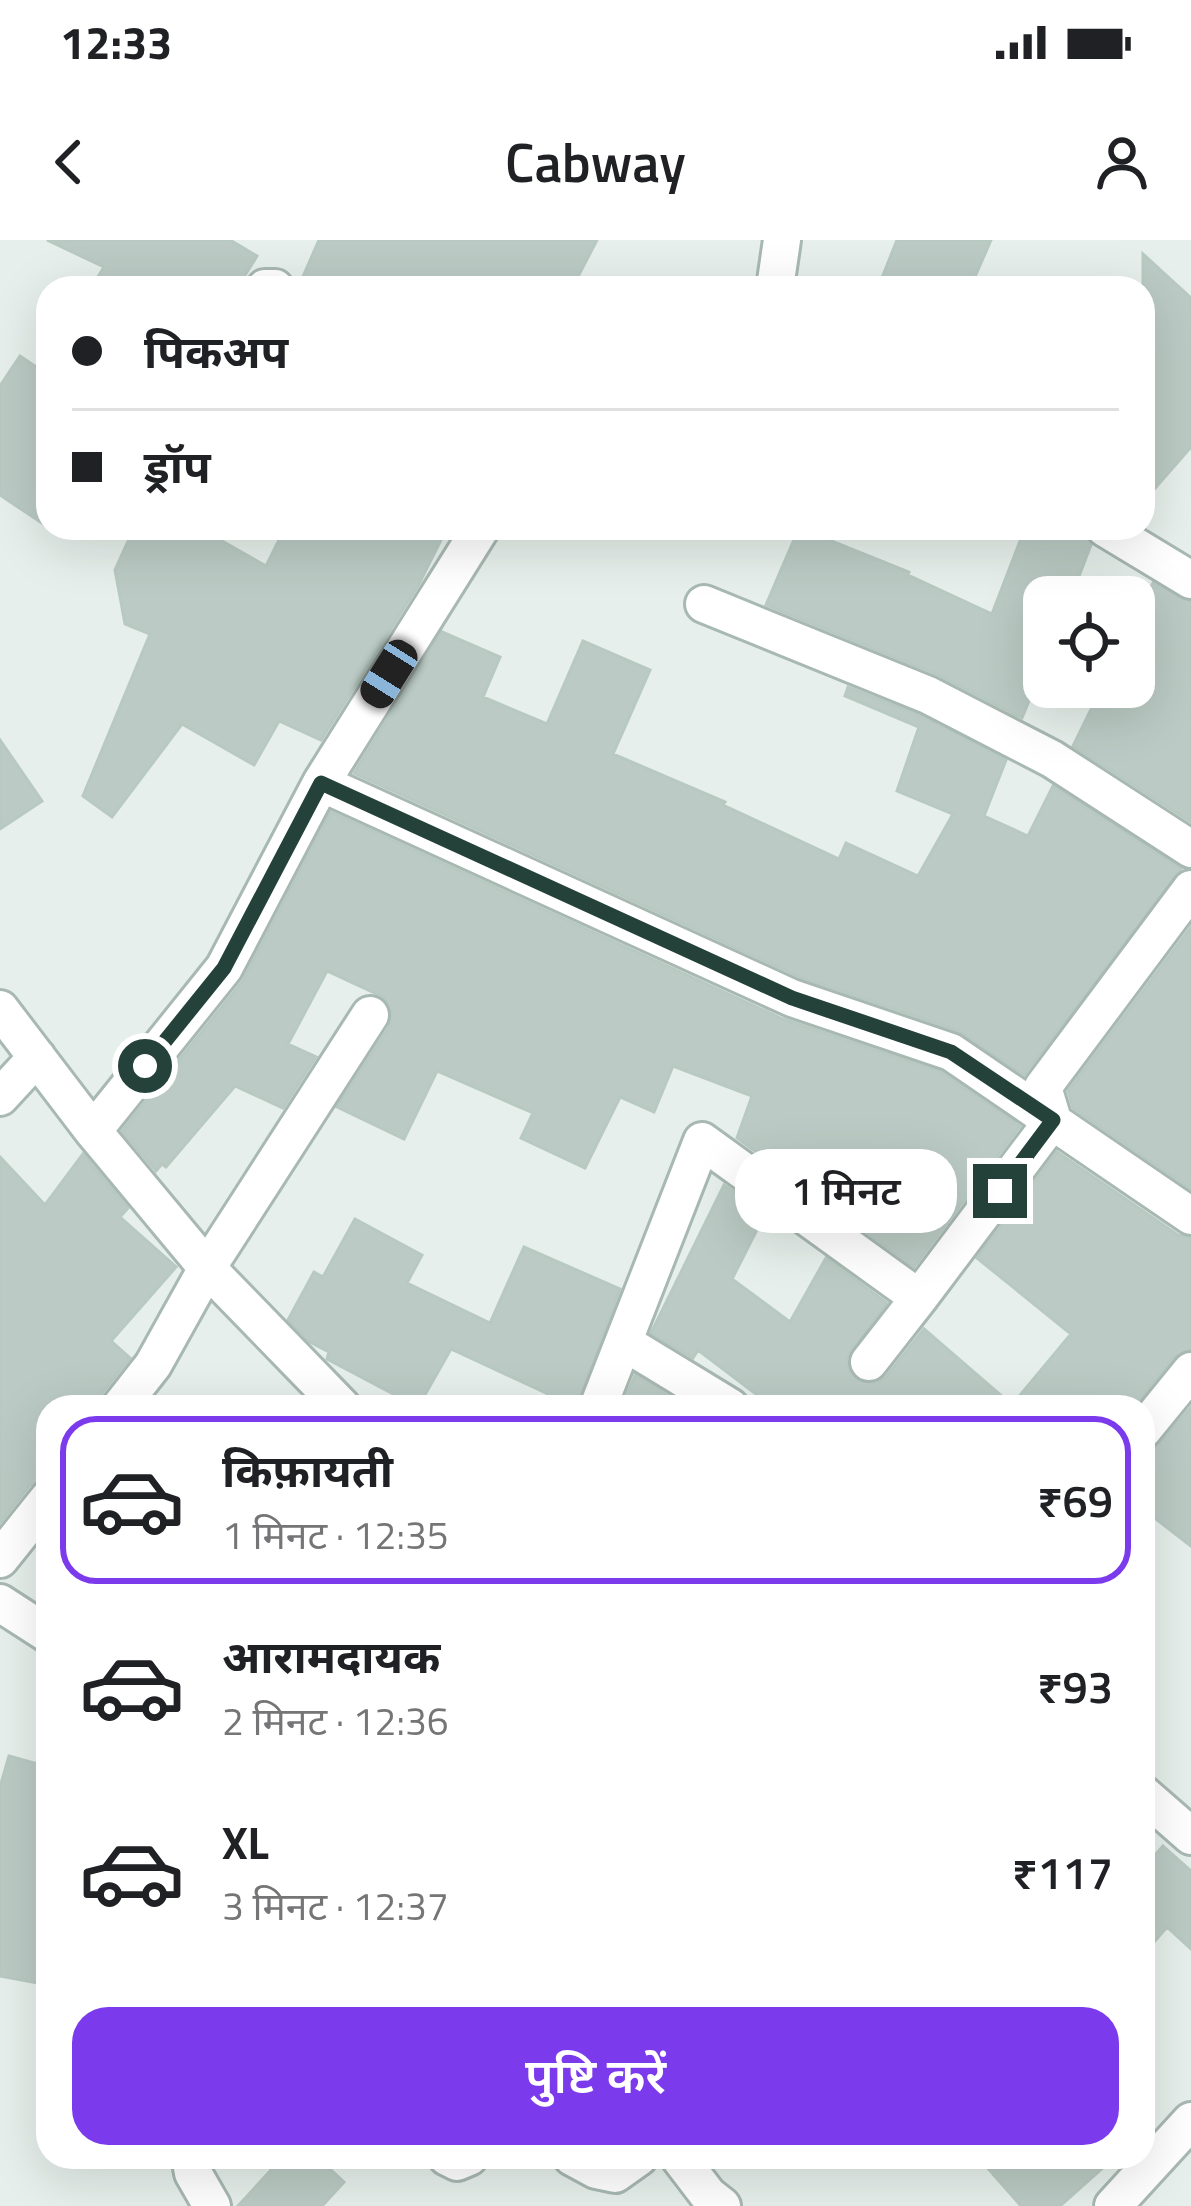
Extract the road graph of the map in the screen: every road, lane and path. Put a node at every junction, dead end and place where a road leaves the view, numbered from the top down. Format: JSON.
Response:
{"nodes":[{"id":1,"x":782,"y":240,"type":"edge"},
{"id":2,"x":777,"y":276,"type":"edge"},
{"id":3,"x":473,"y":540,"type":"edge"},
{"id":4,"x":1125,"y":540,"type":"edge"},
{"id":5,"x":1191,"y":580,"type":"edge"},
{"id":6,"x":704,"y":604,"type":"dead end"},
{"id":7,"x":321,"y":783,"type":"junction"},
{"id":8,"x":1191,"y":849,"type":"edge"},
{"id":9,"x":1191,"y":889,"type":"edge"},
{"id":10,"x":0,"y":1009,"type":"edge"},
{"id":11,"x":370,"y":1015,"type":"dead end"},
{"id":12,"x":37,"y":1057,"type":"junction"},
{"id":13,"x":0,"y":1096,"type":"edge"},
{"id":14,"x":1053,"y":1120,"type":"junction"},
{"id":15,"x":93,"y":1131,"type":"junction"},
{"id":16,"x":1191,"y":1216,"type":"edge"},
{"id":17,"x":207,"y":1268,"type":"junction"},
{"id":18,"x":919,"y":1298,"type":"junction"},
{"id":19,"x":625,"y":1343,"type":"junction"},
{"id":20,"x":869,"y":1362,"type":"dead end"},
{"id":21,"x":1191,"y":1371,"type":"edge"},
{"id":22,"x":129,"y":1395,"type":"edge"},
{"id":23,"x":330,"y":1395,"type":"edge"},
{"id":24,"x":603,"y":1395,"type":"edge"},
{"id":25,"x":710,"y":1395,"type":"edge"},
{"id":26,"x":1155,"y":1415,"type":"edge"},
{"id":27,"x":36,"y":1514,"type":"edge"},
{"id":28,"x":0,"y":1559,"type":"edge"},
{"id":29,"x":0,"y":1603,"type":"edge"},
{"id":30,"x":36,"y":1626,"type":"edge"},
{"id":31,"x":1155,"y":1804,"type":"edge"},
{"id":32,"x":1191,"y":1836,"type":"edge"},
{"id":33,"x":1191,"y":2121,"type":"edge"},
{"id":34,"x":1155,"y":2160,"type":"edge"},
{"id":35,"x":192,"y":2169,"type":"edge"},
{"id":36,"x":594,"y":2169,"type":"edge"},
{"id":37,"x":622,"y":2169,"type":"edge"},
{"id":38,"x":688,"y":2169,"type":"edge"},
{"id":39,"x":1147,"y":2169,"type":"edge"},
{"id":40,"x":212,"y":2206,"type":"edge"},
{"id":41,"x":722,"y":2206,"type":"edge"},
{"id":42,"x":1113,"y":2206,"type":"edge"}],
"edges":[{"from":1,"to":2,"type":"street"},
{"from":3,"to":7,"type":"street"},
{"from":4,"to":5,"type":"street"},
{"from":6,"to":8,"type":"street"},
{"from":7,"to":14,"type":"street"},
{"from":7,"to":15,"type":"street"},
{"from":9,"to":14,"type":"street"},
{"from":10,"to":12,"type":"street"},
{"from":11,"to":17,"type":"street"},
{"from":12,"to":13,"type":"street"},
{"from":12,"to":15,"type":"street"},
{"from":14,"to":16,"type":"street"},
{"from":14,"to":18,"type":"street"},
{"from":15,"to":17,"type":"street"},
{"from":17,"to":22,"type":"street"},
{"from":17,"to":23,"type":"street"},
{"from":18,"to":19,"type":"street"},
{"from":18,"to":20,"type":"street"},
{"from":19,"to":24,"type":"street"},
{"from":19,"to":25,"type":"street"},
{"from":21,"to":26,"type":"street"},
{"from":27,"to":28,"type":"street"},
{"from":29,"to":30,"type":"street"},
{"from":31,"to":32,"type":"street"},
{"from":33,"to":34,"type":"street"},
{"from":35,"to":40,"type":"street"},
{"from":36,"to":37,"type":"street"},
{"from":38,"to":41,"type":"street"},
{"from":39,"to":42,"type":"street"}]}
